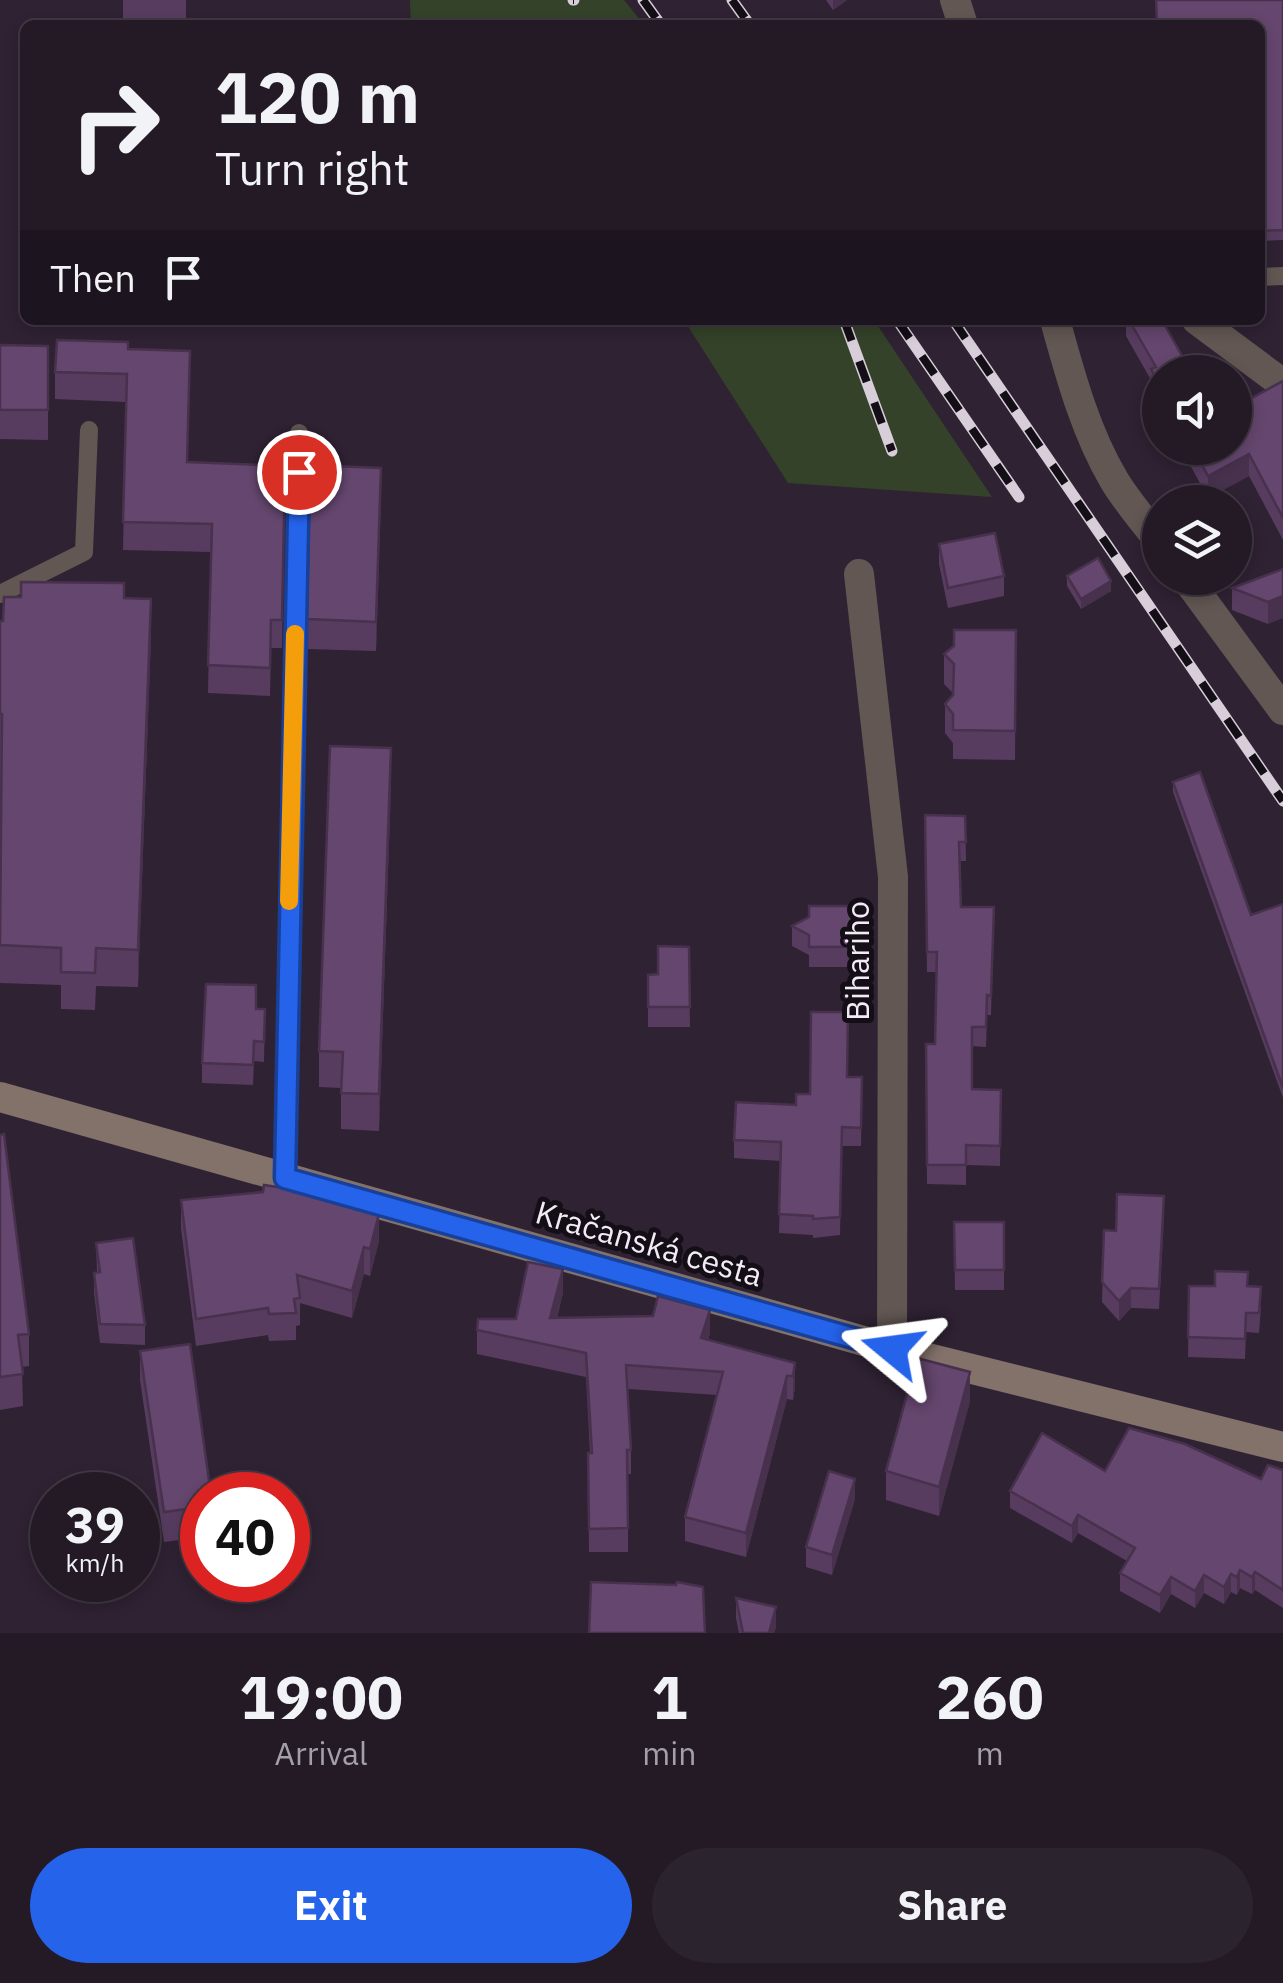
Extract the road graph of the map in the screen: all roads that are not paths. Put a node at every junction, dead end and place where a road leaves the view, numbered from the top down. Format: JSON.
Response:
{"nodes":[{"id":1,"x":1056,"y":325,"type":"edge"},
{"id":2,"x":1204,"y":325,"type":"edge"},
{"id":3,"x":1283,"y":384,"type":"edge"},
{"id":4,"x":89,"y":430,"type":"dead end"},
{"id":5,"x":300,"y":433,"type":"dead end"},
{"id":6,"x":1142,"y":518,"type":"edge"},
{"id":7,"x":859,"y":574,"type":"dead end"},
{"id":8,"x":0,"y":594,"type":"edge"},
{"id":9,"x":1198,"y":595,"type":"edge"},
{"id":10,"x":1283,"y":710,"type":"edge"},
{"id":11,"x":0,"y":1097,"type":"edge"},
{"id":12,"x":285,"y":1178,"type":"junction"},
{"id":13,"x":892,"y":1349,"type":"junction"},
{"id":14,"x":1283,"y":1448,"type":"edge"}],
"edges":[{"from":1,"to":6,"type":"street"},
{"from":2,"to":3,"type":"street"},
{"from":4,"to":8,"type":"lane"},
{"from":5,"to":12,"type":"lane"},
{"from":7,"to":13,"type":"street","name":"Bihariho"},
{"from":9,"to":10,"type":"street"},
{"from":11,"to":12,"type":"street","name":"Kračanská cesta"},
{"from":12,"to":13,"type":"street","name":"Kračanská cesta"},
{"from":13,"to":14,"type":"street","name":"Kračanská cesta"}]}
